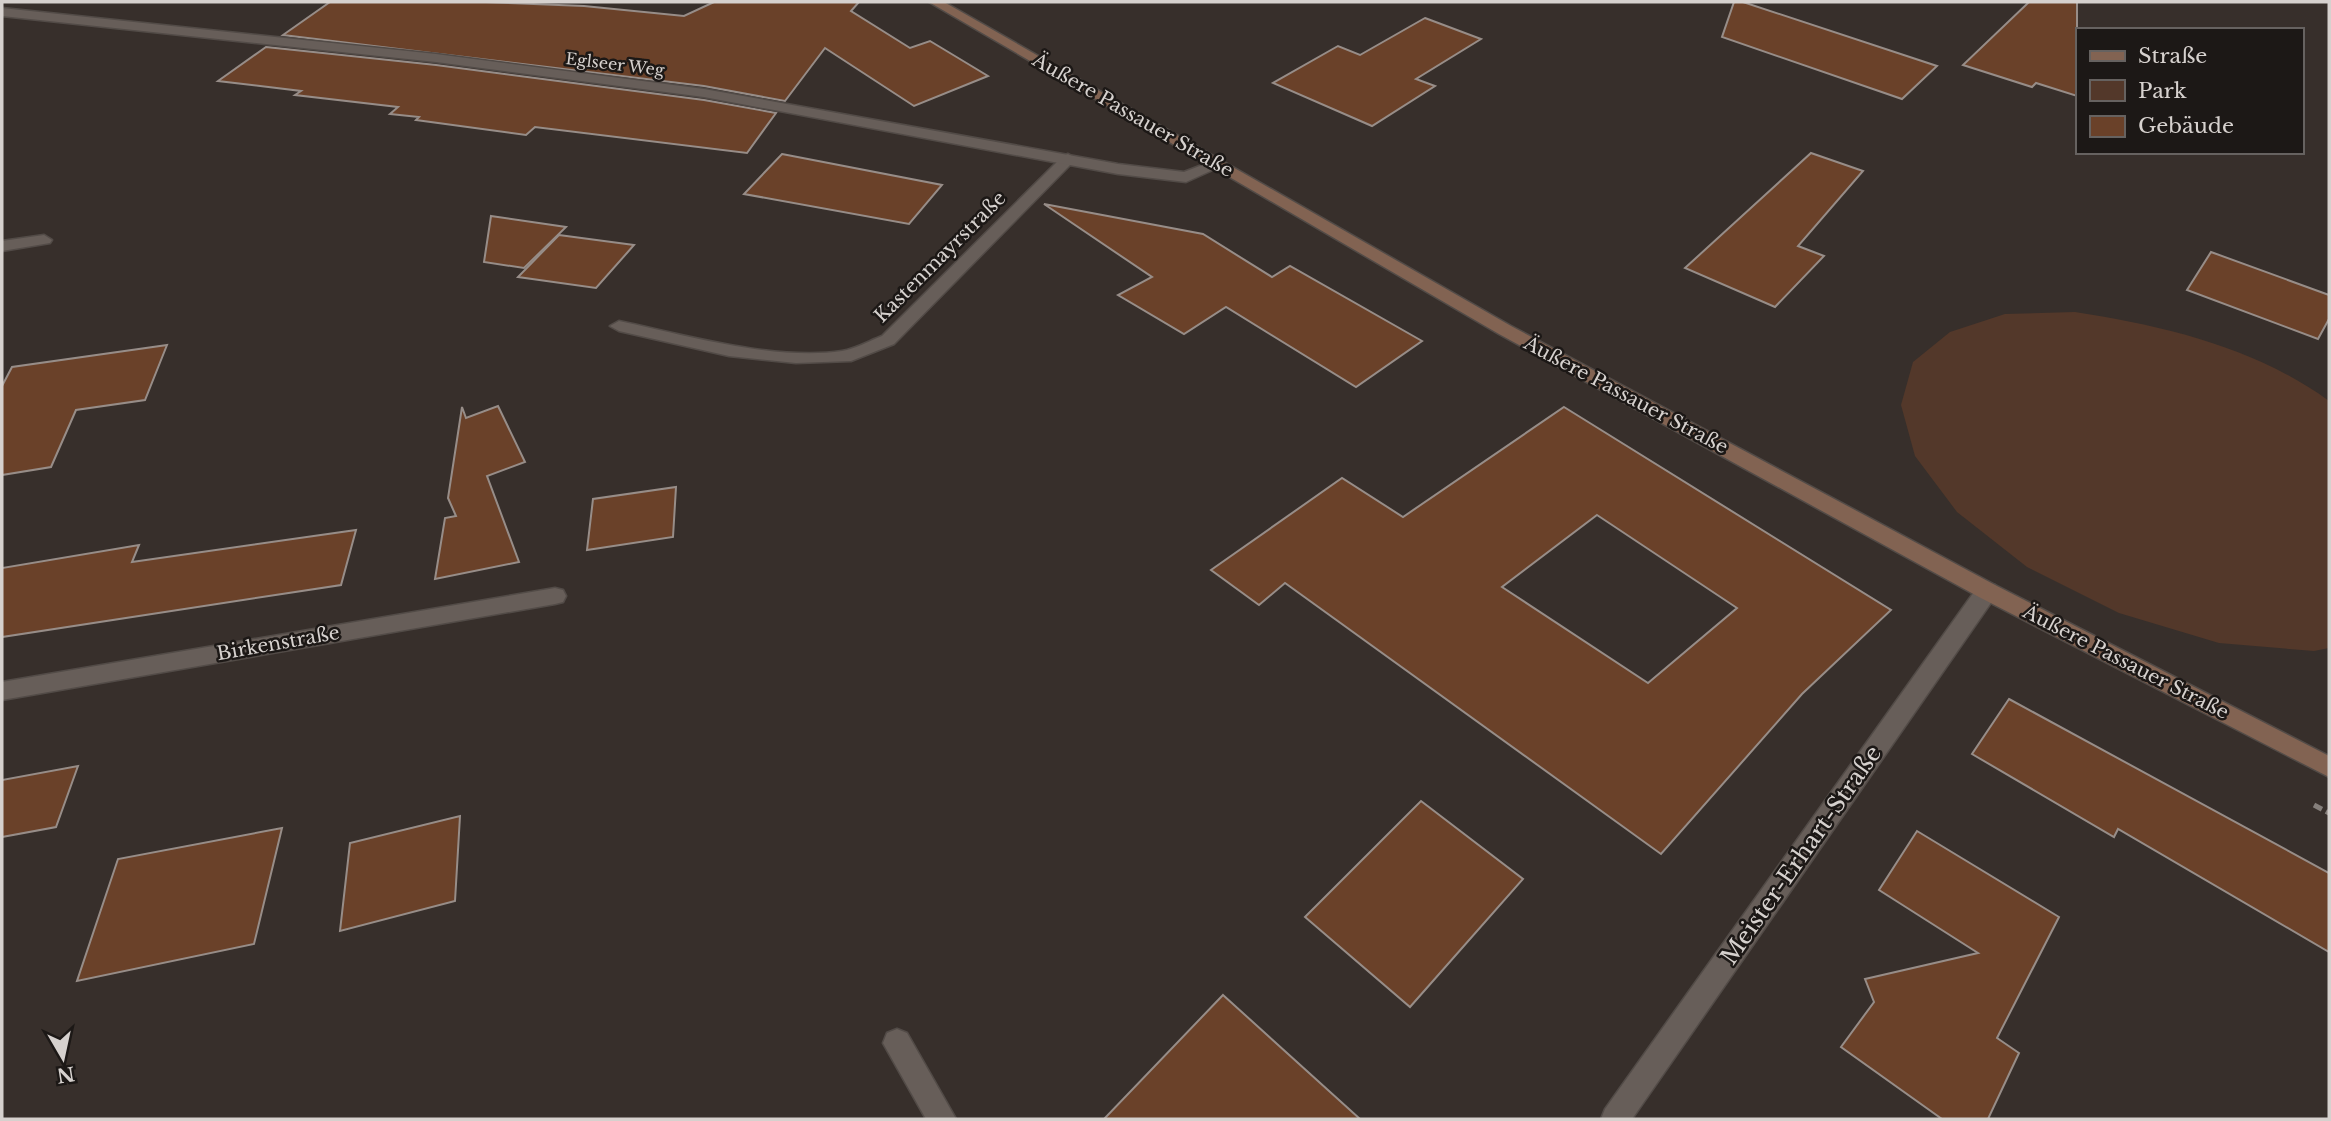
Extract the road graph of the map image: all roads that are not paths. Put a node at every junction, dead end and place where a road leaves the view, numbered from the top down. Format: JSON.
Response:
{"nodes":[{"id":1,"x":935,"y":2,"type":"edge"},
{"id":2,"x":2,"y":12,"type":"edge"},
{"id":3,"x":1068,"y":159,"type":"junction"},
{"id":4,"x":1218,"y":164,"type":"junction"},
{"id":5,"x":44,"y":240,"type":"dead end"},
{"id":6,"x":2,"y":246,"type":"edge"},
{"id":7,"x":619,"y":326,"type":"dead end"},
{"id":8,"x":1987,"y":591,"type":"junction"},
{"id":9,"x":555,"y":596,"type":"dead end"},
{"id":10,"x":2,"y":691,"type":"edge"},
{"id":11,"x":2329,"y":767,"type":"edge"},
{"id":12,"x":897,"y":1043,"type":"dead end"},
{"id":13,"x":942,"y":1119,"type":"edge"},
{"id":14,"x":1615,"y":1119,"type":"edge"}],
"edges":[{"from":1,"to":4,"type":"main road","name":"Äußere Passauer Straße"},
{"from":2,"to":3,"type":"street","name":"Eglseer Weg"},
{"from":3,"to":4,"type":"street","name":"Eglseer Weg"},
{"from":3,"to":7,"type":"street","name":"Kastenmayrstraße"},
{"from":4,"to":8,"type":"main road","name":"Äußere Passauer Straße"},
{"from":5,"to":6,"type":"street"},
{"from":8,"to":11,"type":"main road","name":"Äußere Passauer Straße"},
{"from":8,"to":14,"type":"street","name":"Meister-Erhart-Straße"},
{"from":9,"to":10,"type":"street","name":"Birkenstraße"},
{"from":12,"to":13,"type":"street"}]}
